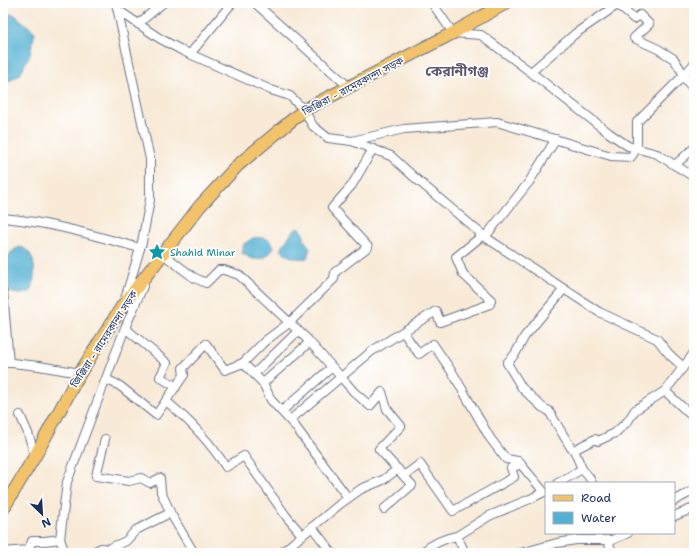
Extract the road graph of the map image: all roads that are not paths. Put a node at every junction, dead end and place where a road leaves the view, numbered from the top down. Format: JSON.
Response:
{"nodes":[{"id":1,"x":163,"y":3,"type":"edge"},
{"id":2,"x":232,"y":3,"type":"edge"},
{"id":3,"x":255,"y":3,"type":"edge"},
{"id":4,"x":432,"y":3,"type":"edge"},
{"id":5,"x":506,"y":3,"type":"edge"},
{"id":6,"x":606,"y":3,"type":"edge"},
{"id":7,"x":620,"y":4,"type":"edge"},
{"id":8,"x":117,"y":6,"type":"edge"},
{"id":9,"x":138,"y":24,"type":"junction"},
{"id":10,"x":453,"y":33,"type":"junction"},
{"id":11,"x":190,"y":54,"type":"junction"},
{"id":12,"x":694,"y":64,"type":"edge"},
{"id":13,"x":531,"y":72,"type":"junction"},
{"id":14,"x":684,"y":75,"type":"junction"},
{"id":15,"x":349,"y":88,"type":"junction"},
{"id":16,"x":694,"y":90,"type":"edge"},
{"id":17,"x":304,"y":110,"type":"junction"},
{"id":18,"x":556,"y":139,"type":"junction"},
{"id":19,"x":352,"y":141,"type":"junction"},
{"id":20,"x":637,"y":148,"type":"junction"},
{"id":21,"x":694,"y":148,"type":"edge"},
{"id":22,"x":373,"y":149,"type":"junction"},
{"id":23,"x":675,"y":165,"type":"junction"},
{"id":24,"x":694,"y":178,"type":"edge"},
{"id":25,"x":3,"y":218,"type":"edge"},
{"id":26,"x":484,"y":236,"type":"junction"},
{"id":27,"x":140,"y":248,"type":"junction"},
{"id":28,"x":163,"y":254,"type":"junction"},
{"id":29,"x":149,"y":273,"type":"junction"},
{"id":30,"x":564,"y":289,"type":"junction"},
{"id":31,"x":3,"y":291,"type":"edge"},
{"id":32,"x":123,"y":305,"type":"junction"},
{"id":33,"x":289,"y":323,"type":"junction"},
{"id":34,"x":125,"y":328,"type":"junction"},
{"id":35,"x":298,"y":331,"type":"junction"},
{"id":36,"x":403,"y":332,"type":"junction"},
{"id":37,"x":310,"y":342,"type":"junction"},
{"id":38,"x":694,"y":353,"type":"edge"},
{"id":39,"x":6,"y":363,"type":"edge"},
{"id":40,"x":243,"y":363,"type":"junction"},
{"id":41,"x":332,"y":367,"type":"junction"},
{"id":42,"x":683,"y":367,"type":"junction"},
{"id":43,"x":80,"y":373,"type":"junction"},
{"id":44,"x":254,"y":374,"type":"junction"},
{"id":45,"x":341,"y":377,"type":"junction"},
{"id":46,"x":106,"y":379,"type":"junction"},
{"id":47,"x":263,"y":383,"type":"junction"},
{"id":48,"x":176,"y":387,"type":"junction"},
{"id":49,"x":665,"y":391,"type":"junction"},
{"id":50,"x":166,"y":401,"type":"junction"},
{"id":51,"x":282,"y":411,"type":"junction"},
{"id":52,"x":20,"y":414,"type":"dead end"},
{"id":53,"x":694,"y":418,"type":"edge"},
{"id":54,"x":290,"y":420,"type":"junction"},
{"id":55,"x":105,"y":439,"type":"dead end"},
{"id":56,"x":574,"y":450,"type":"junction"},
{"id":57,"x":35,"y":456,"type":"junction"},
{"id":58,"x":521,"y":464,"type":"junction"},
{"id":59,"x":582,"y":469,"type":"junction"},
{"id":60,"x":398,"y":470,"type":"junction"},
{"id":61,"x":404,"y":476,"type":"junction"},
{"id":62,"x":560,"y":482,"type":"edge"},
{"id":63,"x":592,"y":482,"type":"edge"},
{"id":64,"x":694,"y":490,"type":"edge"},
{"id":65,"x":545,"y":491,"type":"edge"},
{"id":66,"x":348,"y":498,"type":"junction"},
{"id":67,"x":675,"y":500,"type":"edge"},
{"id":68,"x":694,"y":508,"type":"edge"},
{"id":69,"x":3,"y":509,"type":"edge"},
{"id":70,"x":384,"y":509,"type":"dead end"},
{"id":71,"x":170,"y":513,"type":"junction"},
{"id":72,"x":675,"y":516,"type":"edge"},
{"id":73,"x":312,"y":527,"type":"junction"},
{"id":74,"x":302,"y":535,"type":"junction"},
{"id":75,"x":615,"y":535,"type":"edge"},
{"id":76,"x":457,"y":536,"type":"junction"},
{"id":77,"x":60,"y":539,"type":"junction"},
{"id":78,"x":607,"y":540,"type":"junction"},
{"id":79,"x":3,"y":552,"type":"edge"},
{"id":80,"x":65,"y":553,"type":"edge"},
{"id":81,"x":92,"y":553,"type":"edge"},
{"id":82,"x":194,"y":553,"type":"edge"},
{"id":83,"x":281,"y":553,"type":"edge"},
{"id":84,"x":332,"y":553,"type":"edge"},
{"id":85,"x":421,"y":553,"type":"edge"},
{"id":86,"x":465,"y":553,"type":"edge"},
{"id":87,"x":521,"y":553,"type":"edge"},
{"id":88,"x":613,"y":553,"type":"edge"}],
"edges":[{"from":1,"to":9,"type":"street"},
{"from":2,"to":11,"type":"street"},
{"from":3,"to":15,"type":"street"},
{"from":4,"to":10,"type":"street"},
{"from":5,"to":10,"type":"main road","name":"জিঞ্জিরা - রামেরকান্দা সড়ক"},
{"from":6,"to":7,"type":"street"},
{"from":7,"to":13,"type":"street"},
{"from":7,"to":14,"type":"street"},
{"from":8,"to":9,"type":"street"},
{"from":8,"to":27,"type":"street"},
{"from":9,"to":11,"type":"street"},
{"from":10,"to":13,"type":"street"},
{"from":10,"to":15,"type":"main road","name":"জিঞ্জিরা - রামেরকান্দা সড়ক"},
{"from":11,"to":17,"type":"street"},
{"from":12,"to":14,"type":"street"},
{"from":13,"to":20,"type":"street"},
{"from":14,"to":16,"type":"street"},
{"from":14,"to":20,"type":"street"},
{"from":15,"to":17,"type":"main road","name":"জিঞ্জিরা - রামেরকান্দা সড়ক"},
{"from":17,"to":19,"type":"street"},
{"from":17,"to":28,"type":"main road","name":"জিঞ্জিরা - রামেরকান্দা সড়ক"},
{"from":18,"to":19,"type":"street"},
{"from":18,"to":20,"type":"street"},
{"from":18,"to":26,"type":"street"},
{"from":19,"to":22,"type":"street"},
{"from":20,"to":23,"type":"street"},
{"from":21,"to":23,"type":"street"},
{"from":22,"to":26,"type":"street"},
{"from":22,"to":33,"type":"street"},
{"from":23,"to":24,"type":"street"},
{"from":25,"to":27,"type":"street"},
{"from":26,"to":30,"type":"street"},
{"from":26,"to":36,"type":"street"},
{"from":27,"to":32,"type":"street"},
{"from":28,"to":29,"type":"main road","name":"জিঞ্জিরা - রামেরকান্দা সড়ক"},
{"from":28,"to":33,"type":"street"},
{"from":29,"to":32,"type":"main road","name":"জিঞ্জিরা - রামেরকান্দা সড়ক"},
{"from":29,"to":34,"type":"street"},
{"from":30,"to":42,"type":"street"},
{"from":30,"to":56,"type":"street"},
{"from":31,"to":39,"type":"street"},
{"from":32,"to":43,"type":"main road","name":"জিঞ্জিরা - রামেরকান্দা সড়ক"},
{"from":33,"to":35,"type":"street"},
{"from":33,"to":40,"type":"street"},
{"from":34,"to":46,"type":"street"},
{"from":34,"to":48,"type":"street"},
{"from":35,"to":37,"type":"street"},
{"from":35,"to":44,"type":"street"},
{"from":36,"to":45,"type":"street"},
{"from":36,"to":58,"type":"street"},
{"from":37,"to":41,"type":"street"},
{"from":37,"to":47,"type":"street"},
{"from":38,"to":42,"type":"street"},
{"from":39,"to":43,"type":"street"},
{"from":40,"to":44,"type":"street"},
{"from":40,"to":48,"type":"street"},
{"from":41,"to":45,"type":"street"},
{"from":41,"to":51,"type":"street"},
{"from":42,"to":49,"type":"street"},
{"from":43,"to":57,"type":"main road","name":"জিঞ্জিরা - রামেরকান্দা সড়ক"},
{"from":44,"to":47,"type":"street"},
{"from":45,"to":54,"type":"street"},
{"from":45,"to":60,"type":"street"},
{"from":46,"to":50,"type":"street"},
{"from":46,"to":77,"type":"street"},
{"from":47,"to":51,"type":"street"},
{"from":48,"to":50,"type":"street"},
{"from":49,"to":53,"type":"street"},
{"from":49,"to":56,"type":"street"},
{"from":50,"to":74,"type":"street"},
{"from":51,"to":54,"type":"street"},
{"from":52,"to":57,"type":"street"},
{"from":54,"to":66,"type":"street"},
{"from":55,"to":71,"type":"street"},
{"from":56,"to":59,"type":"street"},
{"from":57,"to":69,"type":"main road","name":"জিঞ্জিরা - রামেরকান্দা সড়ক"},
{"from":58,"to":61,"type":"street"},
{"from":58,"to":65,"type":"street"},
{"from":59,"to":62,"type":"street"},
{"from":59,"to":63,"type":"street"},
{"from":60,"to":61,"type":"street"},
{"from":60,"to":66,"type":"street"},
{"from":61,"to":70,"type":"street"},
{"from":64,"to":67,"type":"street"},
{"from":65,"to":76,"type":"street"},
{"from":66,"to":73,"type":"street"},
{"from":68,"to":72,"type":"street"},
{"from":71,"to":81,"type":"street"},
{"from":71,"to":82,"type":"street"},
{"from":73,"to":74,"type":"street"},
{"from":73,"to":84,"type":"street"},
{"from":74,"to":83,"type":"street"},
{"from":75,"to":78,"type":"street"},
{"from":76,"to":85,"type":"street"},
{"from":76,"to":86,"type":"street"},
{"from":77,"to":79,"type":"street"},
{"from":77,"to":80,"type":"street"},
{"from":78,"to":87,"type":"street"},
{"from":78,"to":88,"type":"street"}]}
